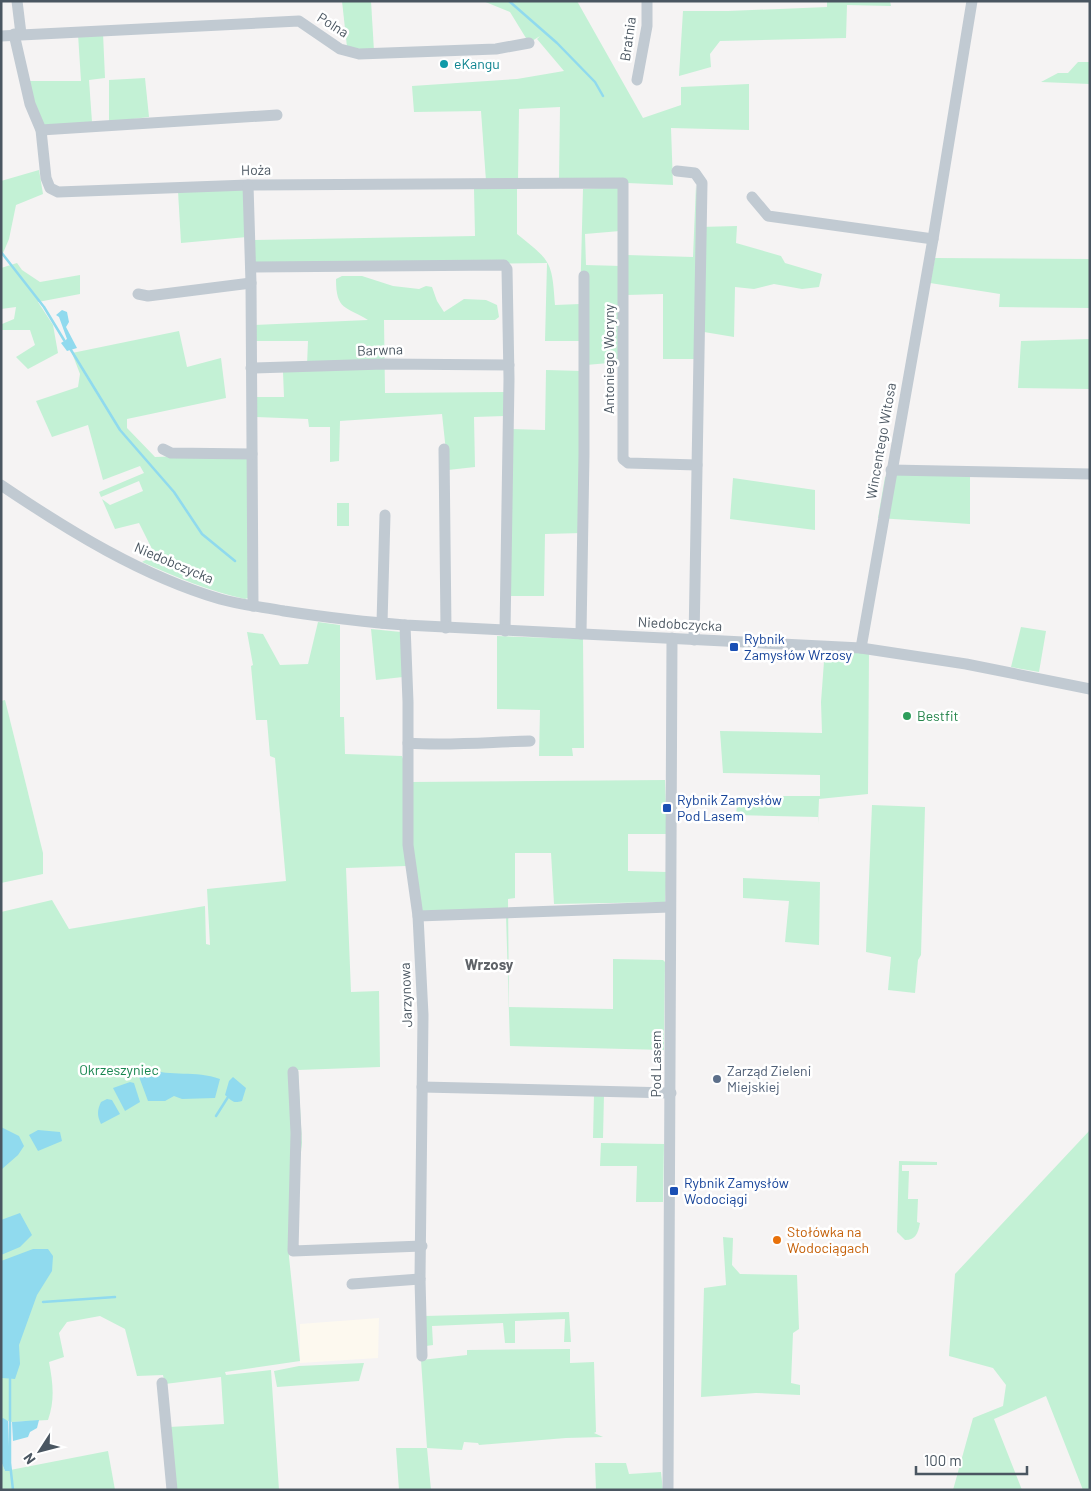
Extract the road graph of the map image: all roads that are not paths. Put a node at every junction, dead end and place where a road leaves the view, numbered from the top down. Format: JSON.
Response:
{"nodes":[{"id":1,"x":17,"y":1,"type":"edge"},
{"id":2,"x":647,"y":1,"type":"edge"},
{"id":3,"x":972,"y":1,"type":"edge"},
{"id":4,"x":18,"y":34,"type":"junction"},
{"id":5,"x":1,"y":36,"type":"edge"},
{"id":6,"x":529,"y":43,"type":"dead end"},
{"id":7,"x":637,"y":80,"type":"dead end"},
{"id":8,"x":277,"y":115,"type":"dead end"},
{"id":9,"x":41,"y":130,"type":"junction"},
{"id":10,"x":677,"y":171,"type":"dead end"},
{"id":11,"x":623,"y":183,"type":"joint"},
{"id":12,"x":248,"y":185,"type":"junction"},
{"id":13,"x":752,"y":197,"type":"dead end"},
{"id":14,"x":933,"y":239,"type":"junction"},
{"id":15,"x":251,"y":267,"type":"junction"},
{"id":16,"x":584,"y":276,"type":"dead end"},
{"id":17,"x":251,"y":283,"type":"junction"},
{"id":18,"x":138,"y":294,"type":"dead end"},
{"id":19,"x":509,"y":365,"type":"junction"},
{"id":20,"x":251,"y":368,"type":"junction"},
{"id":21,"x":163,"y":449,"type":"dead end"},
{"id":22,"x":444,"y":449,"type":"dead end"},
{"id":23,"x":252,"y":454,"type":"junction"},
{"id":24,"x":697,"y":465,"type":"junction"},
{"id":25,"x":891,"y":470,"type":"junction"},
{"id":26,"x":1090,"y":474,"type":"edge"},
{"id":27,"x":1,"y":485,"type":"edge"},
{"id":28,"x":384,"y":515,"type":"dead end"},
{"id":29,"x":252,"y":606,"type":"junction"},
{"id":30,"x":382,"y":624,"type":"junction"},
{"id":31,"x":405,"y":626,"type":"junction"},
{"id":32,"x":446,"y":628,"type":"junction"},
{"id":33,"x":505,"y":631,"type":"junction"},
{"id":34,"x":582,"y":634,"type":"junction"},
{"id":35,"x":672,"y":638,"type":"junction"},
{"id":36,"x":694,"y":640,"type":"junction"},
{"id":37,"x":861,"y":648,"type":"junction"},
{"id":38,"x":1090,"y":689,"type":"edge"},
{"id":39,"x":530,"y":741,"type":"dead end"},
{"id":40,"x":408,"y":743,"type":"junction"},
{"id":41,"x":670,"y":907,"type":"junction"},
{"id":42,"x":418,"y":916,"type":"junction"},
{"id":43,"x":293,"y":1072,"type":"dead end"},
{"id":44,"x":422,"y":1087,"type":"junction"},
{"id":45,"x":671,"y":1093,"type":"junction"},
{"id":46,"x":422,"y":1246,"type":"junction"},
{"id":47,"x":420,"y":1279,"type":"junction"},
{"id":48,"x":352,"y":1284,"type":"dead end"},
{"id":49,"x":422,"y":1356,"type":"dead end"},
{"id":50,"x":162,"y":1383,"type":"dead end"},
{"id":51,"x":172,"y":1490,"type":"edge"},
{"id":52,"x":668,"y":1490,"type":"edge"}],
"edges":[{"from":1,"to":4,"type":"street","name":"Hoża"},
{"from":2,"to":7,"type":"street","name":"Bratnia"},
{"from":3,"to":14,"type":"street","name":"Wincentego Witosa"},
{"from":4,"to":5,"type":"street","name":"Polna"},
{"from":4,"to":6,"type":"street","name":"Polna"},
{"from":4,"to":9,"type":"street","name":"Hoża"},
{"from":8,"to":9,"type":"street"},
{"from":9,"to":12,"type":"street","name":"Hoża"},
{"from":10,"to":24,"type":"street"},
{"from":11,"to":12,"type":"street","name":"Hoża"},
{"from":11,"to":24,"type":"street","name":"Antoniego Woryny"},
{"from":12,"to":15,"type":"street"},
{"from":13,"to":14,"type":"street"},
{"from":14,"to":25,"type":"street","name":"Wincentego Witosa"},
{"from":15,"to":17,"type":"street"},
{"from":15,"to":19,"type":"street"},
{"from":16,"to":34,"type":"street"},
{"from":17,"to":18,"type":"street"},
{"from":17,"to":20,"type":"street"},
{"from":19,"to":20,"type":"street","name":"Barwna"},
{"from":19,"to":33,"type":"street"},
{"from":20,"to":23,"type":"street"},
{"from":21,"to":23,"type":"street"},
{"from":22,"to":32,"type":"street"},
{"from":23,"to":29,"type":"street"},
{"from":24,"to":36,"type":"street"},
{"from":25,"to":26,"type":"street"},
{"from":25,"to":37,"type":"street","name":"Wincentego Witosa"},
{"from":27,"to":29,"type":"street","name":"Niedobczycka"},
{"from":28,"to":30,"type":"street"},
{"from":29,"to":30,"type":"street","name":"Niedobczycka"},
{"from":30,"to":31,"type":"street","name":"Niedobczycka"},
{"from":31,"to":32,"type":"street","name":"Niedobczycka"},
{"from":31,"to":40,"type":"street","name":"Jarzynowa"},
{"from":32,"to":33,"type":"street","name":"Niedobczycka"},
{"from":33,"to":34,"type":"street","name":"Niedobczycka"},
{"from":34,"to":35,"type":"street","name":"Niedobczycka"},
{"from":35,"to":36,"type":"street","name":"Niedobczycka"},
{"from":35,"to":41,"type":"street","name":"Pod Lasem"},
{"from":36,"to":37,"type":"street","name":"Niedobczycka"},
{"from":37,"to":38,"type":"street","name":"Niedobczycka"},
{"from":39,"to":40,"type":"street"},
{"from":40,"to":42,"type":"street","name":"Jarzynowa"},
{"from":41,"to":42,"type":"street"},
{"from":41,"to":45,"type":"street","name":"Pod Lasem"},
{"from":42,"to":44,"type":"street","name":"Jarzynowa"},
{"from":43,"to":46,"type":"street"},
{"from":44,"to":45,"type":"street"},
{"from":44,"to":46,"type":"street","name":"Jarzynowa"},
{"from":45,"to":52,"type":"street","name":"Pod Lasem"},
{"from":46,"to":47,"type":"street","name":"Jarzynowa"},
{"from":47,"to":48,"type":"street"},
{"from":47,"to":49,"type":"street","name":"Jarzynowa"},
{"from":50,"to":51,"type":"street"}]}
